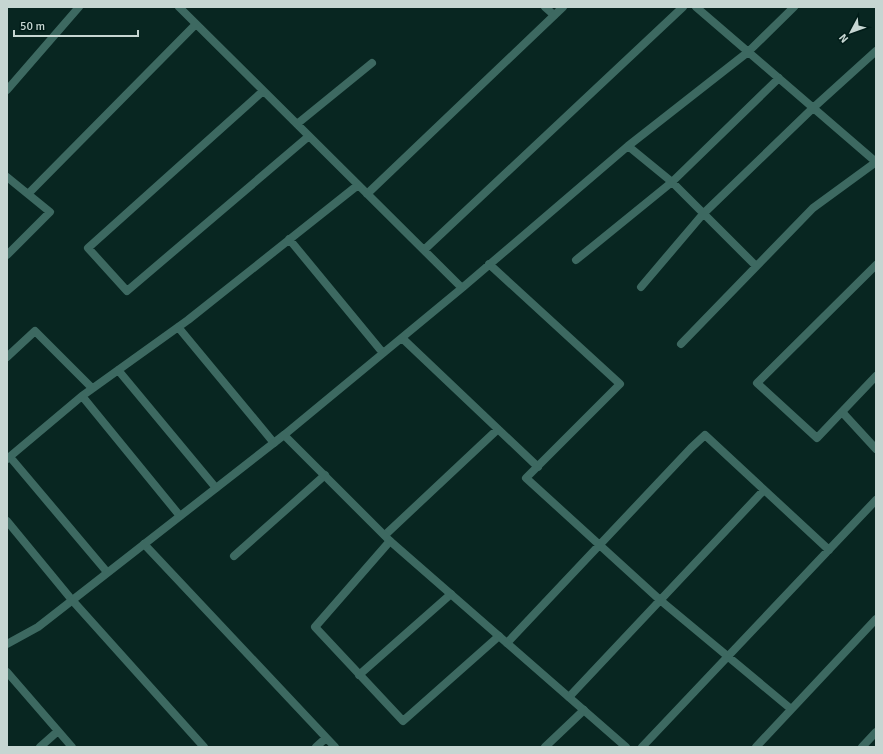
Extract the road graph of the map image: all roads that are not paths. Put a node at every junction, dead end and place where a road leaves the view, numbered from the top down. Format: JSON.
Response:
{"nodes":[{"id":1,"x":79,"y":7,"type":"edge"},
{"id":2,"x":179,"y":7,"type":"edge"},
{"id":3,"x":545,"y":7,"type":"edge"},
{"id":4,"x":563,"y":7,"type":"edge"},
{"id":5,"x":683,"y":7,"type":"edge"},
{"id":6,"x":696,"y":7,"type":"edge"},
{"id":7,"x":794,"y":7,"type":"edge"},
{"id":8,"x":554,"y":15,"type":"junction"},
{"id":9,"x":196,"y":24,"type":"junction"},
{"id":10,"x":876,"y":51,"type":"edge"},
{"id":11,"x":748,"y":52,"type":"junction"},
{"id":12,"x":372,"y":63,"type":"dead end"},
{"id":13,"x":779,"y":78,"type":"junction"},
{"id":14,"x":7,"y":90,"type":"edge"},
{"id":15,"x":264,"y":91,"type":"junction"},
{"id":16,"x":813,"y":108,"type":"junction"},
{"id":17,"x":297,"y":124,"type":"junction"},
{"id":18,"x":309,"y":136,"type":"junction"},
{"id":19,"x":628,"y":146,"type":"junction"},
{"id":20,"x":876,"y":162,"type":"edge"},
{"id":21,"x":7,"y":177,"type":"edge"},
{"id":22,"x":672,"y":182,"type":"junction"},
{"id":23,"x":358,"y":185,"type":"junction"},
{"id":24,"x":28,"y":194,"type":"junction"},
{"id":25,"x":367,"y":194,"type":"junction"},
{"id":26,"x":703,"y":214,"type":"junction"},
{"id":27,"x":289,"y":239,"type":"junction"},
{"id":28,"x":424,"y":250,"type":"junction"},
{"id":29,"x":7,"y":255,"type":"edge"},
{"id":30,"x":576,"y":260,"type":"dead end"},
{"id":31,"x":489,"y":264,"type":"junction"},
{"id":32,"x":876,"y":265,"type":"edge"},
{"id":33,"x":756,"y":266,"type":"junction"},
{"id":34,"x":641,"y":287,"type":"dead end"},
{"id":35,"x":462,"y":288,"type":"junction"},
{"id":36,"x":178,"y":327,"type":"junction"},
{"id":37,"x":402,"y":338,"type":"junction"},
{"id":38,"x":681,"y":344,"type":"dead end"},
{"id":39,"x":383,"y":353,"type":"junction"},
{"id":40,"x":7,"y":357,"type":"edge"},
{"id":41,"x":118,"y":370,"type":"junction"},
{"id":42,"x":876,"y":376,"type":"edge"},
{"id":43,"x":92,"y":388,"type":"junction"},
{"id":44,"x":82,"y":396,"type":"junction"},
{"id":45,"x":842,"y":412,"type":"junction"},
{"id":46,"x":498,"y":429,"type":"junction"},
{"id":47,"x":284,"y":435,"type":"junction"},
{"id":48,"x":274,"y":443,"type":"junction"},
{"id":49,"x":876,"y":449,"type":"edge"},
{"id":50,"x":8,"y":458,"type":"edge"},
{"id":51,"x":538,"y":467,"type":"junction"},
{"id":52,"x":324,"y":476,"type":"junction"},
{"id":53,"x":216,"y":488,"type":"junction"},
{"id":54,"x":764,"y":490,"type":"junction"},
{"id":55,"x":876,"y":500,"type":"edge"},
{"id":56,"x":180,"y":516,"type":"junction"},
{"id":57,"x":7,"y":521,"type":"edge"},
{"id":58,"x":387,"y":538,"type":"junction"},
{"id":59,"x":144,"y":544,"type":"junction"},
{"id":60,"x":600,"y":544,"type":"junction"},
{"id":61,"x":829,"y":550,"type":"junction"},
{"id":62,"x":234,"y":556,"type":"dead end"},
{"id":63,"x":108,"y":572,"type":"junction"},
{"id":64,"x":451,"y":594,"type":"junction"},
{"id":65,"x":72,"y":600,"type":"junction"},
{"id":66,"x":660,"y":600,"type":"junction"},
{"id":67,"x":876,"y":619,"type":"edge"},
{"id":68,"x":499,"y":636,"type":"junction"},
{"id":69,"x":507,"y":643,"type":"junction"},
{"id":70,"x":7,"y":644,"type":"edge"},
{"id":71,"x":728,"y":656,"type":"junction"},
{"id":72,"x":7,"y":672,"type":"edge"},
{"id":73,"x":360,"y":675,"type":"junction"},
{"id":74,"x":569,"y":697,"type":"junction"},
{"id":75,"x":791,"y":709,"type":"junction"},
{"id":76,"x":584,"y":710,"type":"junction"},
{"id":77,"x":58,"y":732,"type":"junction"},
{"id":78,"x":876,"y":732,"type":"edge"},
{"id":79,"x":326,"y":738,"type":"junction"},
{"id":80,"x":40,"y":747,"type":"edge"},
{"id":81,"x":72,"y":747,"type":"edge"},
{"id":82,"x":204,"y":747,"type":"edge"},
{"id":83,"x":316,"y":747,"type":"edge"},
{"id":84,"x":335,"y":747,"type":"edge"},
{"id":85,"x":545,"y":747,"type":"edge"},
{"id":86,"x":626,"y":747,"type":"edge"},
{"id":87,"x":642,"y":747,"type":"edge"},
{"id":88,"x":756,"y":747,"type":"edge"},
{"id":89,"x":862,"y":747,"type":"edge"}],
"edges":[{"from":1,"to":14,"type":"street"},
{"from":2,"to":9,"type":"street"},
{"from":3,"to":8,"type":"street"},
{"from":4,"to":8,"type":"street"},
{"from":5,"to":28,"type":"street"},
{"from":6,"to":11,"type":"street"},
{"from":7,"to":11,"type":"street"},
{"from":8,"to":25,"type":"street"},
{"from":9,"to":15,"type":"street"},
{"from":9,"to":24,"type":"street"},
{"from":10,"to":16,"type":"street"},
{"from":11,"to":13,"type":"street"},
{"from":11,"to":19,"type":"street"},
{"from":12,"to":17,"type":"street"},
{"from":13,"to":16,"type":"street"},
{"from":13,"to":22,"type":"street"},
{"from":15,"to":17,"type":"street"},
{"from":15,"to":18,"type":"street"},
{"from":16,"to":20,"type":"street"},
{"from":16,"to":26,"type":"street"},
{"from":17,"to":18,"type":"street"},
{"from":18,"to":23,"type":"street"},
{"from":19,"to":22,"type":"street"},
{"from":19,"to":31,"type":"street"},
{"from":20,"to":33,"type":"street"},
{"from":21,"to":24,"type":"street"},
{"from":22,"to":26,"type":"street"},
{"from":22,"to":30,"type":"street"},
{"from":23,"to":25,"type":"street"},
{"from":23,"to":27,"type":"street"},
{"from":24,"to":29,"type":"street"},
{"from":25,"to":28,"type":"street"},
{"from":26,"to":33,"type":"street"},
{"from":26,"to":34,"type":"street"},
{"from":27,"to":36,"type":"street"},
{"from":27,"to":39,"type":"street"},
{"from":28,"to":35,"type":"street"},
{"from":31,"to":35,"type":"street"},
{"from":31,"to":51,"type":"street"},
{"from":32,"to":45,"type":"street"},
{"from":33,"to":38,"type":"street"},
{"from":35,"to":37,"type":"street"},
{"from":36,"to":41,"type":"street"},
{"from":36,"to":48,"type":"street"},
{"from":37,"to":39,"type":"street"},
{"from":37,"to":46,"type":"street"},
{"from":39,"to":47,"type":"street"},
{"from":40,"to":43,"type":"street"},
{"from":41,"to":43,"type":"street"},
{"from":41,"to":53,"type":"street"},
{"from":42,"to":45,"type":"street"},
{"from":43,"to":44,"type":"street"},
{"from":44,"to":50,"type":"street"},
{"from":44,"to":56,"type":"street"},
{"from":45,"to":49,"type":"street"},
{"from":46,"to":51,"type":"street"},
{"from":46,"to":58,"type":"street"},
{"from":47,"to":48,"type":"street"},
{"from":47,"to":52,"type":"street"},
{"from":48,"to":53,"type":"street"},
{"from":50,"to":63,"type":"street"},
{"from":51,"to":60,"type":"street"},
{"from":52,"to":58,"type":"street"},
{"from":52,"to":62,"type":"street"},
{"from":53,"to":56,"type":"street"},
{"from":54,"to":60,"type":"street"},
{"from":54,"to":61,"type":"street"},
{"from":54,"to":66,"type":"street"},
{"from":55,"to":61,"type":"street"},
{"from":56,"to":59,"type":"street"},
{"from":57,"to":65,"type":"street"},
{"from":58,"to":64,"type":"street"},
{"from":58,"to":73,"type":"street"},
{"from":59,"to":63,"type":"street"},
{"from":59,"to":79,"type":"street"},
{"from":60,"to":66,"type":"street"},
{"from":60,"to":69,"type":"street"},
{"from":61,"to":71,"type":"street"},
{"from":63,"to":65,"type":"street"},
{"from":64,"to":68,"type":"street"},
{"from":64,"to":73,"type":"street"},
{"from":65,"to":70,"type":"street"},
{"from":65,"to":82,"type":"street"},
{"from":66,"to":71,"type":"street"},
{"from":66,"to":74,"type":"street"},
{"from":67,"to":75,"type":"street"},
{"from":68,"to":69,"type":"street"},
{"from":68,"to":73,"type":"street"},
{"from":69,"to":74,"type":"street"},
{"from":71,"to":75,"type":"street"},
{"from":71,"to":87,"type":"street"},
{"from":72,"to":77,"type":"street"},
{"from":74,"to":76,"type":"street"},
{"from":75,"to":88,"type":"street"},
{"from":76,"to":85,"type":"street"},
{"from":76,"to":86,"type":"street"},
{"from":77,"to":80,"type":"street"},
{"from":77,"to":81,"type":"street"},
{"from":78,"to":89,"type":"street"},
{"from":79,"to":83,"type":"street"},
{"from":79,"to":84,"type":"street"}]}
